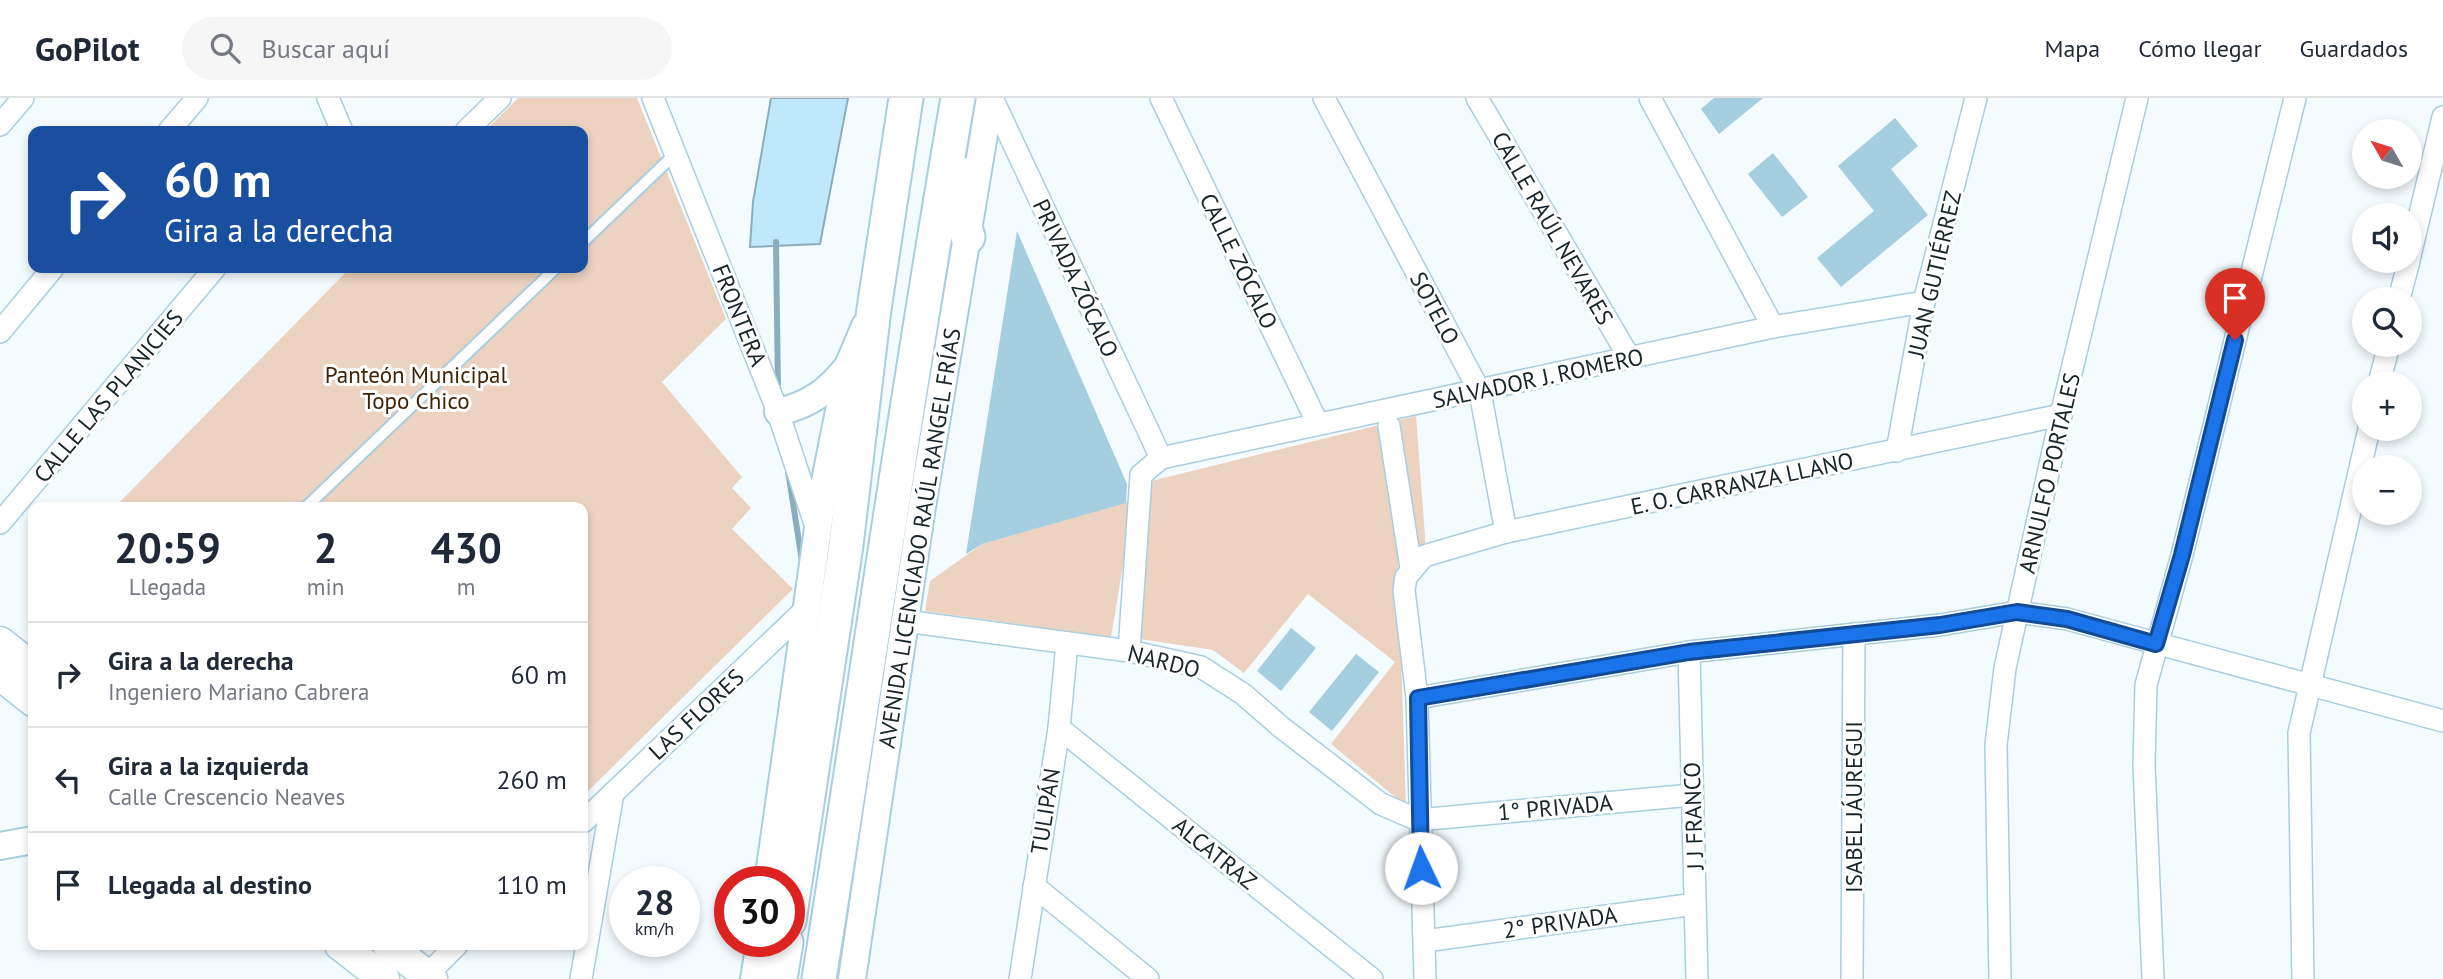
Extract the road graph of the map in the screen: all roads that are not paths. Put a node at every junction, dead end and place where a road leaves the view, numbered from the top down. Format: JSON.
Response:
{"nodes":[{"id":1,"x":23,"y":98,"type":"edge"},
{"id":2,"x":197,"y":98,"type":"edge"},
{"id":3,"x":328,"y":98,"type":"edge"},
{"id":4,"x":653,"y":98,"type":"edge"},
{"id":5,"x":906,"y":98,"type":"edge"},
{"id":6,"x":990,"y":98,"type":"edge"},
{"id":7,"x":1161,"y":98,"type":"edge"},
{"id":8,"x":1324,"y":98,"type":"edge"},
{"id":9,"x":1477,"y":98,"type":"edge"},
{"id":10,"x":1650,"y":98,"type":"edge"},
{"id":11,"x":1976,"y":98,"type":"edge"},
{"id":12,"x":2137,"y":98,"type":"edge"},
{"id":13,"x":2295,"y":98,"type":"edge"},
{"id":14,"x":494,"y":100,"type":"edge"},
{"id":15,"x":957,"y":109,"type":"edge"},
{"id":16,"x":2443,"y":117,"type":"edge"},
{"id":17,"x":0,"y":125,"type":"edge"},
{"id":18,"x":173,"y":126,"type":"edge"},
{"id":19,"x":336,"y":126,"type":"edge"},
{"id":20,"x":471,"y":126,"type":"edge"},
{"id":21,"x":676,"y":154,"type":"junction"},
{"id":22,"x":2422,"y":204,"type":"edge"},
{"id":23,"x":588,"y":237,"type":"edge"},
{"id":24,"x":968,"y":237,"type":"junction"},
{"id":25,"x":49,"y":273,"type":"edge"},
{"id":26,"x":211,"y":273,"type":"edge"},
{"id":27,"x":551,"y":273,"type":"edge"},
{"id":28,"x":1924,"y":302,"type":"junction"},
{"id":29,"x":874,"y":309,"type":"junction"},
{"id":30,"x":1773,"y":327,"type":"junction"},
{"id":31,"x":0,"y":332,"type":"edge"},
{"id":32,"x":1629,"y":357,"type":"junction"},
{"id":33,"x":848,"y":366,"type":"junction"},
{"id":34,"x":1480,"y":392,"type":"junction"},
{"id":35,"x":778,"y":412,"type":"junction"},
{"id":36,"x":2061,"y":415,"type":"junction"},
{"id":37,"x":1318,"y":424,"type":"junction"},
{"id":38,"x":1389,"y":426,"type":"dead end"},
{"id":39,"x":2366,"y":441,"type":"edge"},
{"id":40,"x":1898,"y":451,"type":"junction"},
{"id":41,"x":1157,"y":460,"type":"junction"},
{"id":42,"x":311,"y":502,"type":"edge"},
{"id":43,"x":0,"y":523,"type":"edge"},
{"id":44,"x":1507,"y":533,"type":"junction"},
{"id":45,"x":832,"y":540,"type":"junction"},
{"id":46,"x":1417,"y":562,"type":"junction"},
{"id":47,"x":809,"y":607,"type":"junction"},
{"id":48,"x":2017,"y":612,"type":"junction"},
{"id":49,"x":905,"y":621,"type":"junction"},
{"id":50,"x":1854,"y":634,"type":"junction"},
{"id":51,"x":0,"y":642,"type":"edge"},
{"id":52,"x":1067,"y":643,"type":"junction"},
{"id":53,"x":2156,"y":644,"type":"junction"},
{"id":54,"x":1129,"y":651,"type":"junction"},
{"id":55,"x":1689,"y":652,"type":"junction"},
{"id":56,"x":28,"y":664,"type":"edge"},
{"id":57,"x":0,"y":675,"type":"edge"},
{"id":58,"x":2308,"y":684,"type":"junction"},
{"id":59,"x":28,"y":697,"type":"edge"},
{"id":60,"x":1418,"y":698,"type":"junction"},
{"id":61,"x":2443,"y":721,"type":"edge"},
{"id":62,"x":1059,"y":728,"type":"junction"},
{"id":63,"x":612,"y":793,"type":"junction"},
{"id":64,"x":1692,"y":795,"type":"junction"},
{"id":65,"x":588,"y":817,"type":"edge"},
{"id":66,"x":1418,"y":820,"type":"junction"},
{"id":67,"x":28,"y":841,"type":"edge"},
{"id":68,"x":0,"y":846,"type":"edge"},
{"id":69,"x":770,"y":866,"type":"edge"},
{"id":70,"x":795,"y":866,"type":"edge"},
{"id":71,"x":1034,"y":886,"type":"junction"},
{"id":72,"x":1695,"y":904,"type":"junction"},
{"id":73,"x":588,"y":937,"type":"edge"},
{"id":74,"x":1425,"y":941,"type":"junction"},
{"id":75,"x":346,"y":950,"type":"edge"},
{"id":76,"x":394,"y":950,"type":"edge"},
{"id":77,"x":452,"y":950,"type":"edge"},
{"id":78,"x":586,"y":950,"type":"edge"},
{"id":79,"x":758,"y":957,"type":"edge"},
{"id":80,"x":784,"y":957,"type":"edge"},
{"id":81,"x":427,"y":978,"type":"edge"},
{"id":82,"x":384,"y":979,"type":"edge"},
{"id":83,"x":581,"y":979,"type":"edge"},
{"id":84,"x":754,"y":979,"type":"edge"},
{"id":85,"x":780,"y":979,"type":"edge"},
{"id":86,"x":820,"y":979,"type":"edge"},
{"id":87,"x":852,"y":979,"type":"edge"},
{"id":88,"x":1020,"y":979,"type":"edge"},
{"id":89,"x":1148,"y":979,"type":"edge"},
{"id":90,"x":1372,"y":979,"type":"edge"},
{"id":91,"x":1425,"y":979,"type":"edge"},
{"id":92,"x":1697,"y":979,"type":"edge"},
{"id":93,"x":1852,"y":979,"type":"edge"},
{"id":94,"x":2000,"y":979,"type":"edge"},
{"id":95,"x":2153,"y":979,"type":"edge"},
{"id":96,"x":2303,"y":979,"type":"edge"}],
"edges":[{"from":1,"to":17,"type":"street"},
{"from":2,"to":18,"type":"street"},
{"from":3,"to":19,"type":"street"},
{"from":4,"to":21,"type":"street","name":"FRONTERA"},
{"from":5,"to":29,"type":"main road"},
{"from":6,"to":24,"type":"street","name":"AVENIDA LICENCIADO RAÚL RANGEL FRÍAS"},
{"from":6,"to":41,"type":"street","name":"PRIVADA ZÓCALO"},
{"from":7,"to":37,"type":"street","name":"CALLE ZÓCALO"},
{"from":8,"to":34,"type":"street","name":"SOTELO"},
{"from":9,"to":32,"type":"street","name":"CALLE RAÚL NEVARES"},
{"from":10,"to":30,"type":"street"},
{"from":11,"to":28,"type":"street","name":"JUAN GUTIÉRREZ"},
{"from":12,"to":36,"type":"street","name":"ARNULFO PORTALES"},
{"from":13,"to":53,"type":"street"},
{"from":14,"to":20,"type":"street"},
{"from":15,"to":24,"type":"main road"},
{"from":15,"to":86,"type":"main road"},
{"from":16,"to":22,"type":"street"},
{"from":21,"to":23,"type":"lane"},
{"from":21,"to":35,"type":"street","name":"FRONTERA"},
{"from":24,"to":49,"type":"street","name":"AVENIDA LICENCIADO RAÚL RANGEL FRÍAS"},
{"from":25,"to":31,"type":"street"},
{"from":26,"to":43,"type":"street","name":"CALLE LAS PLANICIES"},
{"from":27,"to":42,"type":"lane"},
{"from":28,"to":30,"type":"street","name":"SALVADOR J. ROMERO"},
{"from":28,"to":40,"type":"street","name":"JUAN GUTIÉRREZ"},
{"from":29,"to":33,"type":"street"},
{"from":29,"to":45,"type":"main road"},
{"from":30,"to":32,"type":"street","name":"SALVADOR J. ROMERO"},
{"from":32,"to":34,"type":"street","name":"SALVADOR J. ROMERO"},
{"from":33,"to":35,"type":"street"},
{"from":33,"to":45,"type":"street"},
{"from":34,"to":37,"type":"street","name":"SALVADOR J. ROMERO"},
{"from":34,"to":44,"type":"street","name":"SOTELO"},
{"from":35,"to":45,"type":"street","name":"FRONTERA"},
{"from":36,"to":40,"type":"street","name":"E. O. CARRANZA LLANO"},
{"from":36,"to":48,"type":"street","name":"ARNULFO PORTALES"},
{"from":37,"to":41,"type":"street","name":"SALVADOR J. ROMERO"},
{"from":38,"to":46,"type":"street"},
{"from":39,"to":58,"type":"street"},
{"from":40,"to":44,"type":"street","name":"E. O. CARRANZA LLANO"},
{"from":41,"to":54,"type":"street"},
{"from":44,"to":46,"type":"street","name":"E. O. CARRANZA LLANO"},
{"from":45,"to":47,"type":"street"},
{"from":45,"to":70,"type":"main road"},
{"from":46,"to":60,"type":"street"},
{"from":47,"to":63,"type":"street","name":"LAS FLORES"},
{"from":47,"to":69,"type":"street"},
{"from":48,"to":50,"type":"street"},
{"from":48,"to":53,"type":"street"},
{"from":48,"to":94,"type":"street","name":"ARNULFO PORTALES"},
{"from":49,"to":52,"type":"street","name":"NARDO"},
{"from":49,"to":87,"type":"street","name":"AVENIDA LICENCIADO RAÚL RANGEL FRÍAS"},
{"from":50,"to":55,"type":"street"},
{"from":50,"to":93,"type":"street","name":"ISABEL JÁUREGUI"},
{"from":51,"to":56,"type":"main road"},
{"from":52,"to":54,"type":"street","name":"NARDO"},
{"from":52,"to":62,"type":"street","name":"TULIPÁN"},
{"from":53,"to":58,"type":"street"},
{"from":53,"to":95,"type":"street"},
{"from":54,"to":66,"type":"street","name":"NARDO"},
{"from":55,"to":60,"type":"street"},
{"from":55,"to":64,"type":"street","name":"J J FRANCO"},
{"from":57,"to":59,"type":"main road"},
{"from":58,"to":61,"type":"street"},
{"from":58,"to":96,"type":"street"},
{"from":60,"to":66,"type":"street"},
{"from":62,"to":71,"type":"street","name":"TULIPÁN"},
{"from":62,"to":90,"type":"street","name":"ALCATRAZ"},
{"from":63,"to":65,"type":"street","name":"LAS FLORES"},
{"from":63,"to":73,"type":"street"},
{"from":64,"to":66,"type":"street","name":"1° PRIVADA"},
{"from":64,"to":72,"type":"street","name":"J J FRANCO"},
{"from":66,"to":74,"type":"street"},
{"from":67,"to":68,"type":"street"},
{"from":71,"to":88,"type":"street","name":"TULIPÁN"},
{"from":71,"to":89,"type":"street"},
{"from":72,"to":74,"type":"street","name":"2° PRIVADA"},
{"from":72,"to":92,"type":"street","name":"J J FRANCO"},
{"from":74,"to":91,"type":"street"},
{"from":75,"to":82,"type":"main road"},
{"from":76,"to":81,"type":"main road"},
{"from":77,"to":81,"type":"street"},
{"from":78,"to":83,"type":"street"},
{"from":79,"to":84,"type":"street"},
{"from":80,"to":85,"type":"main road"}]}
